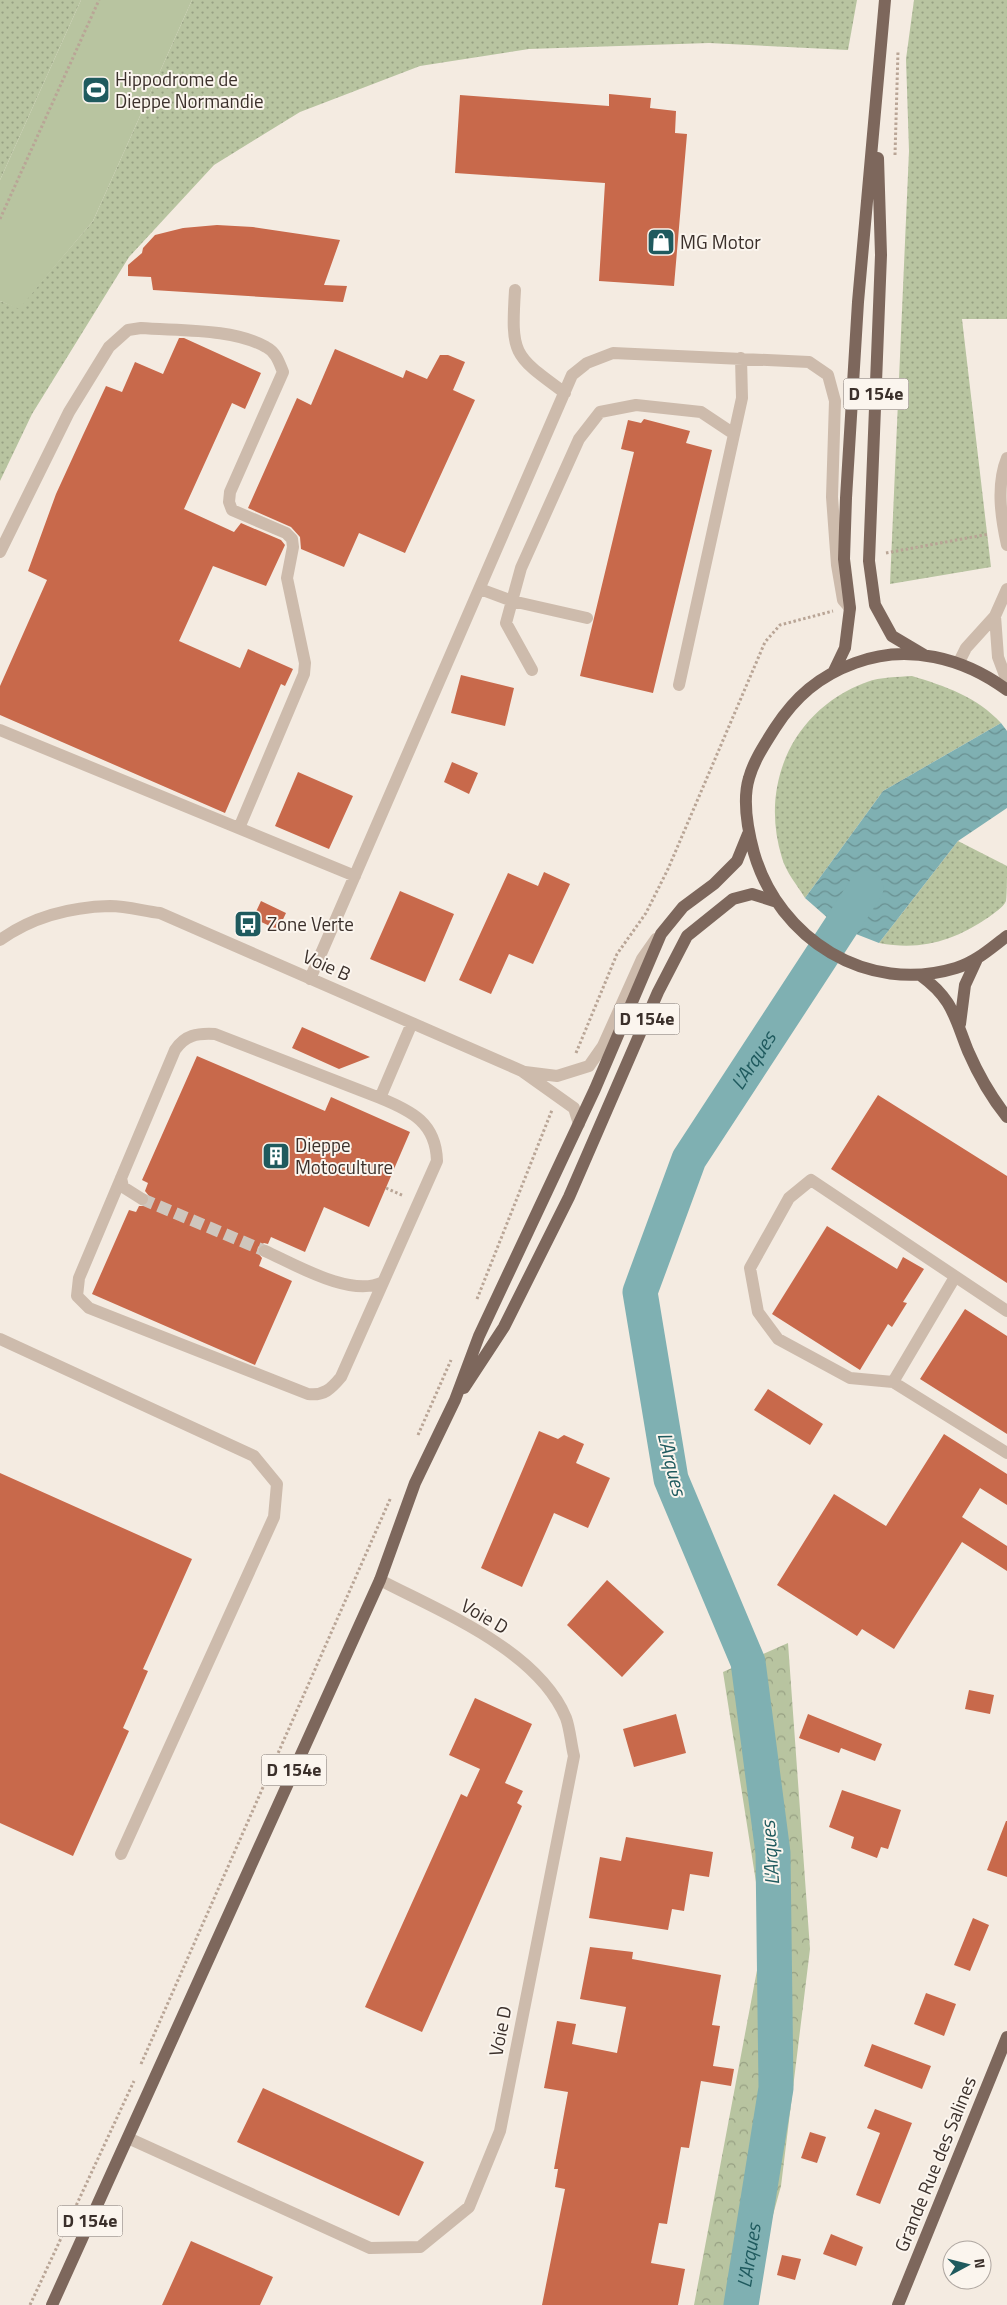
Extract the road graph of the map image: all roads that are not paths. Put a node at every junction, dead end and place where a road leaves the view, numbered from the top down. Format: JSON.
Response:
{"nodes":[{"id":1,"x":885,"y":0,"type":"edge"},
{"id":2,"x":876,"y":108,"type":"junction"},
{"id":3,"x":514,"y":290,"type":"dead end"},
{"id":4,"x":741,"y":358,"type":"junction"},
{"id":5,"x":565,"y":394,"type":"junction"},
{"id":6,"x":734,"y":434,"type":"junction"},
{"id":7,"x":1007,"y":458,"type":"edge"},
{"id":8,"x":1007,"y":545,"type":"edge"},
{"id":9,"x":0,"y":552,"type":"edge"},
{"id":10,"x":480,"y":589,"type":"junction"},
{"id":11,"x":1007,"y":589,"type":"edge"},
{"id":12,"x":512,"y":601,"type":"junction"},
{"id":13,"x":850,"y":608,"type":"junction"},
{"id":14,"x":995,"y":616,"type":"junction"},
{"id":15,"x":587,"y":618,"type":"dead end"},
{"id":16,"x":925,"y":656,"type":"junction"},
{"id":17,"x":959,"y":662,"type":"junction"},
{"id":18,"x":532,"y":670,"type":"dead end"},
{"id":19,"x":834,"y":671,"type":"junction"},
{"id":20,"x":1007,"y":681,"type":"edge"},
{"id":21,"x":679,"y":685,"type":"dead end"},
{"id":22,"x":1007,"y":690,"type":"edge"},
{"id":23,"x":0,"y":730,"type":"edge"},
{"id":24,"x":239,"y":828,"type":"junction"},
{"id":25,"x":748,"y":834,"type":"junction"},
{"id":26,"x":355,"y":876,"type":"junction"},
{"id":27,"x":774,"y":901,"type":"junction"},
{"id":28,"x":661,"y":934,"type":"junction"},
{"id":29,"x":1007,"y":936,"type":"edge"},
{"id":30,"x":0,"y":940,"type":"edge"},
{"id":31,"x":977,"y":959,"type":"junction"},
{"id":32,"x":920,"y":975,"type":"junction"},
{"id":33,"x":310,"y":978,"type":"junction"},
{"id":34,"x":412,"y":1023,"type":"junction"},
{"id":35,"x":960,"y":1024,"type":"junction"},
{"id":36,"x":522,"y":1071,"type":"junction"},
{"id":37,"x":380,"y":1098,"type":"junction"},
{"id":38,"x":1007,"y":1117,"type":"edge"},
{"id":39,"x":579,"y":1124,"type":"junction"},
{"id":40,"x":121,"y":1178,"type":"junction"},
{"id":41,"x":142,"y":1200,"type":"tunnel mouth"},
{"id":42,"x":265,"y":1252,"type":"tunnel mouth"},
{"id":43,"x":955,"y":1277,"type":"junction"},
{"id":44,"x":383,"y":1282,"type":"junction"},
{"id":45,"x":1007,"y":1311,"type":"edge"},
{"id":46,"x":0,"y":1339,"type":"edge"},
{"id":47,"x":893,"y":1382,"type":"junction"},
{"id":48,"x":455,"y":1400,"type":"junction"},
{"id":49,"x":1007,"y":1453,"type":"edge"},
{"id":50,"x":380,"y":1580,"type":"junction"},
{"id":51,"x":121,"y":1854,"type":"dead end"},
{"id":52,"x":1007,"y":2037,"type":"edge"},
{"id":53,"x":128,"y":2138,"type":"junction"},
{"id":54,"x":52,"y":2305,"type":"edge"},
{"id":55,"x":898,"y":2305,"type":"edge"}],
"edges":[{"from":1,"to":2,"type":"main road","number":"D 154e"},
{"from":2,"to":13,"type":"main road","number":"D 154e"},
{"from":2,"to":16,"type":"main road","number":"D 154e"},
{"from":3,"to":5,"type":"lane"},
{"from":4,"to":5,"type":"lane"},
{"from":4,"to":6,"type":"lane"},
{"from":4,"to":13,"type":"lane"},
{"from":5,"to":10,"type":"lane"},
{"from":6,"to":12,"type":"lane"},
{"from":6,"to":21,"type":"lane"},
{"from":7,"to":8,"type":"lane"},
{"from":9,"to":24,"type":"lane"},
{"from":10,"to":12,"type":"lane"},
{"from":10,"to":26,"type":"lane"},
{"from":11,"to":14,"type":"lane"},
{"from":12,"to":15,"type":"lane"},
{"from":12,"to":18,"type":"lane"},
{"from":13,"to":19,"type":"main road","number":"D 154e"},
{"from":14,"to":17,"type":"lane"},
{"from":14,"to":20,"type":"lane"},
{"from":16,"to":17,"type":"main road"},
{"from":16,"to":19,"type":"main road"},
{"from":17,"to":22,"type":"main road"},
{"from":19,"to":25,"type":"main road"},
{"from":23,"to":24,"type":"lane"},
{"from":24,"to":26,"type":"lane"},
{"from":25,"to":27,"type":"main road"},
{"from":25,"to":28,"type":"main road","number":"D 154e"},
{"from":26,"to":33,"type":"lane"},
{"from":27,"to":32,"type":"main road"},
{"from":27,"to":48,"type":"main road","number":"D 154e"},
{"from":28,"to":36,"type":"lane","name":"Voie B"},
{"from":28,"to":39,"type":"main road","number":"D 154e"},
{"from":29,"to":31,"type":"main road"},
{"from":30,"to":33,"type":"lane","name":"Voie B"},
{"from":31,"to":32,"type":"main road"},
{"from":31,"to":35,"type":"main road"},
{"from":32,"to":35,"type":"main road"},
{"from":33,"to":34,"type":"lane","name":"Voie B"},
{"from":34,"to":36,"type":"lane","name":"Voie B"},
{"from":34,"to":37,"type":"lane"},
{"from":35,"to":38,"type":"main road"},
{"from":36,"to":39,"type":"lane","name":"Voie B"},
{"from":37,"to":40,"type":"lane"},
{"from":37,"to":44,"type":"lane"},
{"from":39,"to":48,"type":"main road","number":"D 154e"},
{"from":40,"to":41,"type":"lane"},
{"from":40,"to":44,"type":"lane"},
{"from":42,"to":44,"type":"lane"},
{"from":43,"to":45,"type":"lane"},
{"from":43,"to":47,"type":"lane"},
{"from":43,"to":47,"type":"lane"},
{"from":46,"to":51,"type":"lane"},
{"from":47,"to":49,"type":"lane"},
{"from":48,"to":50,"type":"main road","number":"D 154e"},
{"from":50,"to":53,"type":"main road","number":"D 154e"},
{"from":50,"to":53,"type":"lane","name":"Voie D"},
{"from":52,"to":55,"type":"main road","name":"Grande Rue des Salines"},
{"from":53,"to":54,"type":"main road","number":"D 154e"}]}
